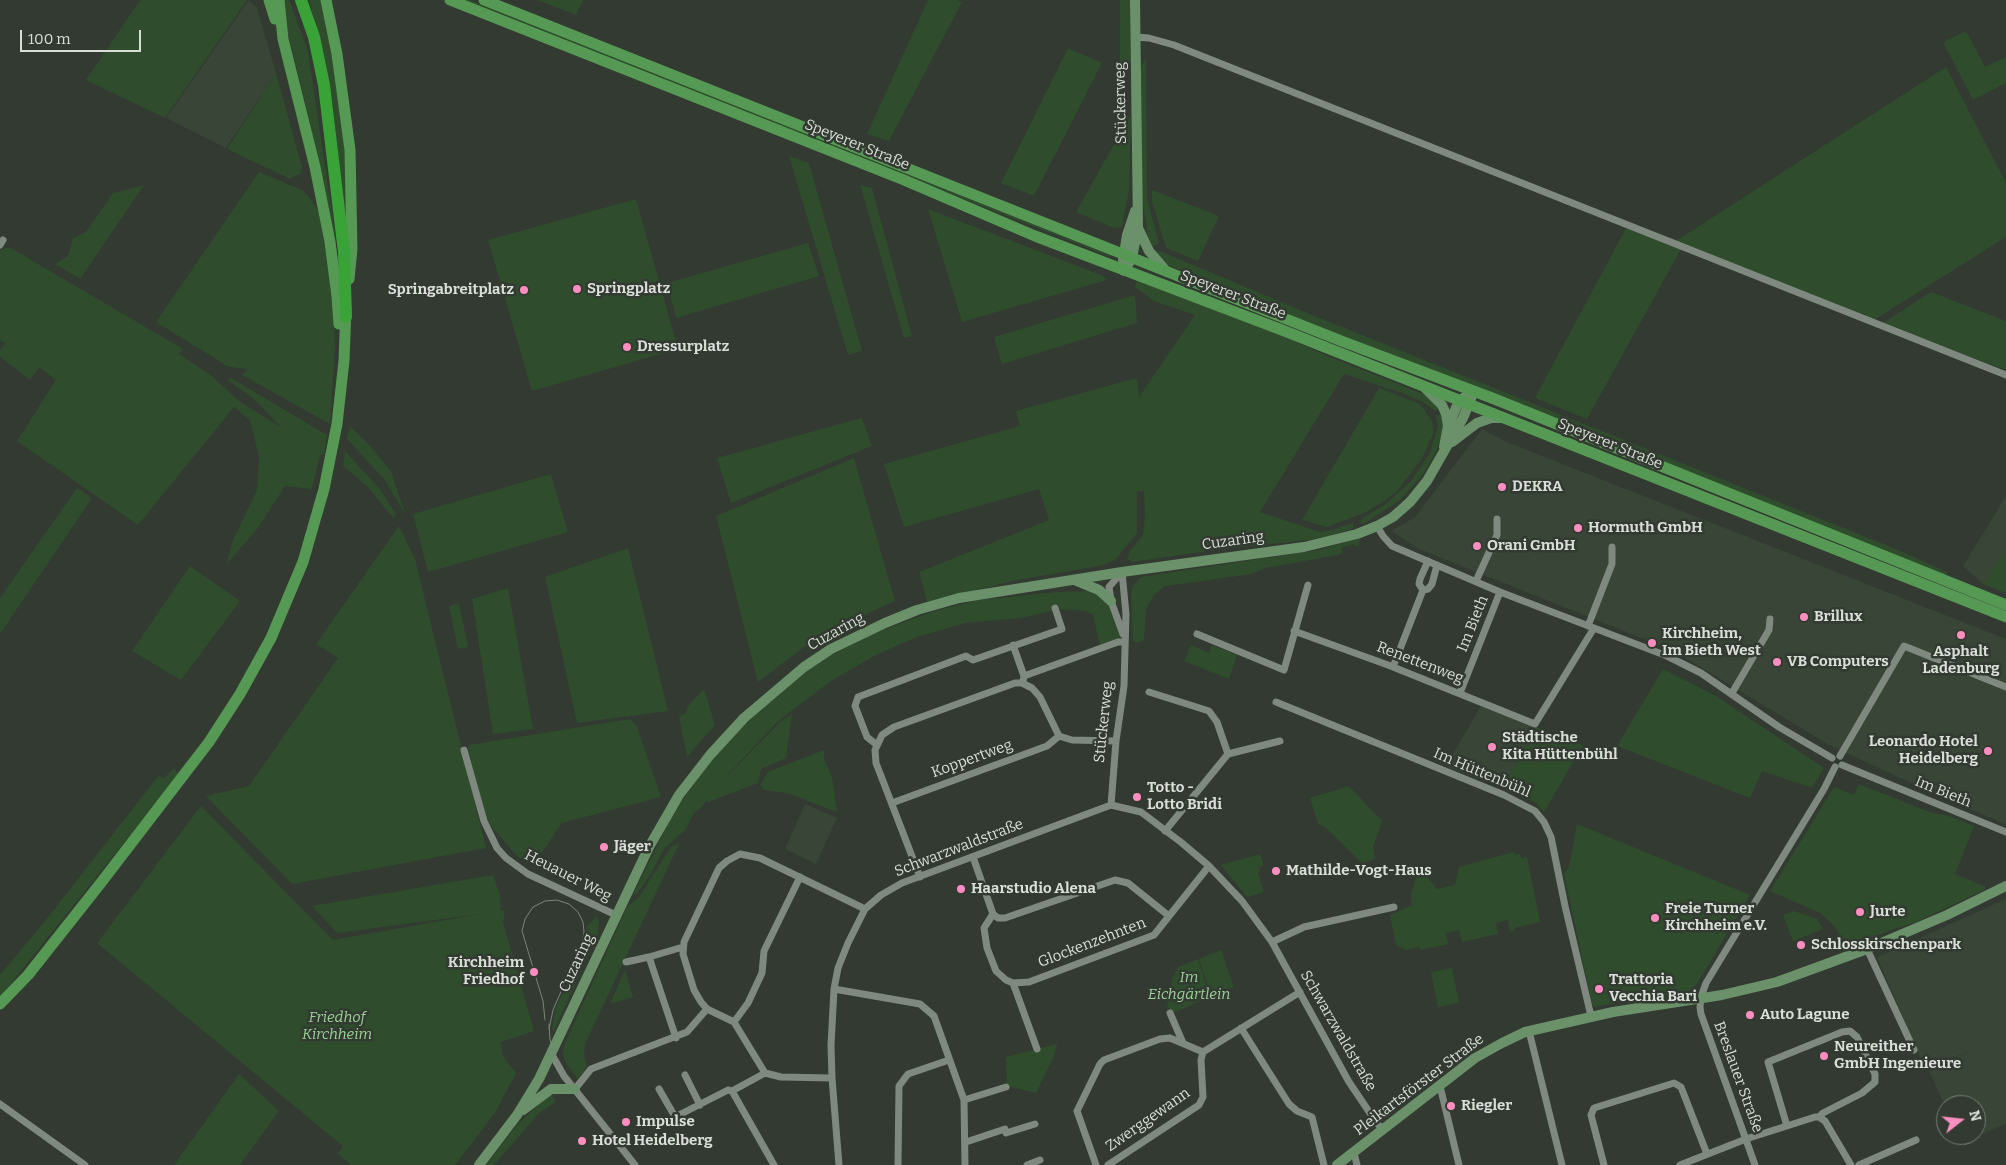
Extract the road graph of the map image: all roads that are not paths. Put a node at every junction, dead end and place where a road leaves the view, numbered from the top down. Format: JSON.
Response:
{"nodes":[{"id":1,"x":269,"y":0,"type":"edge"},
{"id":2,"x":279,"y":0,"type":"edge"},
{"id":3,"x":326,"y":0,"type":"edge"},
{"id":4,"x":450,"y":0,"type":"edge"},
{"id":5,"x":484,"y":0,"type":"edge"},
{"id":6,"x":1135,"y":0,"type":"edge"},
{"id":7,"x":302,"y":2,"type":"edge"},
{"id":8,"x":1135,"y":37,"type":"junction"},
{"id":9,"x":283,"y":39,"type":"junction"},
{"id":10,"x":1138,"y":205,"type":"junction"},
{"id":11,"x":1138,"y":227,"type":"junction"},
{"id":12,"x":1128,"y":256,"type":"junction"},
{"id":13,"x":1124,"y":271,"type":"junction"},
{"id":14,"x":1168,"y":272,"type":"junction"},
{"id":15,"x":346,"y":317,"type":"junction"},
{"id":16,"x":2006,"y":375,"type":"edge"},
{"id":17,"x":341,"y":386,"type":"junction"},
{"id":18,"x":1422,"y":386,"type":"junction"},
{"id":19,"x":1474,"y":390,"type":"junction"},
{"id":20,"x":1465,"y":402,"type":"junction"},
{"id":21,"x":1503,"y":418,"type":"junction"},
{"id":22,"x":1448,"y":426,"type":"junction"},
{"id":23,"x":1449,"y":444,"type":"junction"},
{"id":24,"x":1442,"y":458,"type":"junction"},
{"id":25,"x":1497,"y":519,"type":"dead end"},
{"id":26,"x":1377,"y":526,"type":"junction"},
{"id":27,"x":1612,"y":547,"type":"dead end"},
{"id":28,"x":1428,"y":561,"type":"junction"},
{"id":29,"x":1437,"y":565,"type":"junction"},
{"id":30,"x":1122,"y":572,"type":"junction"},
{"id":31,"x":1076,"y":580,"type":"junction"},
{"id":32,"x":1476,"y":581,"type":"junction"},
{"id":33,"x":1308,"y":585,"type":"dead end"},
{"id":34,"x":1423,"y":590,"type":"junction"},
{"id":35,"x":1500,"y":592,"type":"junction"},
{"id":36,"x":1111,"y":600,"type":"junction"},
{"id":37,"x":2006,"y":605,"type":"edge"},
{"id":38,"x":1055,"y":608,"type":"dead end"},
{"id":39,"x":2006,"y":617,"type":"edge"},
{"id":40,"x":1770,"y":619,"type":"dead end"},
{"id":41,"x":1591,"y":627,"type":"junction"},
{"id":42,"x":1294,"y":631,"type":"junction"},
{"id":43,"x":1197,"y":634,"type":"dead end"},
{"id":44,"x":1125,"y":642,"type":"junction"},
{"id":45,"x":1013,"y":645,"type":"junction"},
{"id":46,"x":1393,"y":667,"type":"junction"},
{"id":47,"x":1023,"y":680,"type":"junction"},
{"id":48,"x":2006,"y":687,"type":"edge"},
{"id":49,"x":1150,"y":692,"type":"dead end"},
{"id":50,"x":1460,"y":693,"type":"junction"},
{"id":51,"x":1732,"y":693,"type":"junction"},
{"id":52,"x":1276,"y":702,"type":"dead end"},
{"id":53,"x":1059,"y":736,"type":"junction"},
{"id":54,"x":1116,"y":741,"type":"junction"},
{"id":55,"x":1280,"y":741,"type":"dead end"},
{"id":56,"x":877,"y":745,"type":"junction"},
{"id":57,"x":464,"y":750,"type":"dead end"},
{"id":58,"x":1228,"y":754,"type":"junction"},
{"id":59,"x":1836,"y":757,"type":"junction"},
{"id":60,"x":1838,"y":766,"type":"junction"},
{"id":61,"x":892,"y":803,"type":"junction"},
{"id":62,"x":1110,"y":805,"type":"junction"},
{"id":63,"x":1165,"y":831,"type":"junction"},
{"id":64,"x":2006,"y":832,"type":"edge"},
{"id":65,"x":973,"y":857,"type":"junction"},
{"id":66,"x":1209,"y":866,"type":"junction"},
{"id":67,"x":800,"y":877,"type":"junction"},
{"id":68,"x":920,"y":877,"type":"junction"},
{"id":69,"x":2006,"y":886,"type":"edge"},
{"id":70,"x":1394,"y":907,"type":"dead end"},
{"id":71,"x":865,"y":909,"type":"junction"},
{"id":72,"x":993,"y":914,"type":"junction"},
{"id":73,"x":616,"y":915,"type":"junction"},
{"id":74,"x":1169,"y":916,"type":"junction"},
{"id":75,"x":1272,"y":942,"type":"junction"},
{"id":76,"x":683,"y":947,"type":"junction"},
{"id":77,"x":1868,"y":949,"type":"junction"},
{"id":78,"x":649,"y":957,"type":"junction"},
{"id":79,"x":626,"y":962,"type":"dead end"},
{"id":80,"x":28,"y":975,"type":"junction"},
{"id":81,"x":1013,"y":983,"type":"junction"},
{"id":82,"x":834,"y":989,"type":"junction"},
{"id":83,"x":1300,"y":992,"type":"junction"},
{"id":84,"x":1701,"y":997,"type":"junction"},
{"id":85,"x":0,"y":1004,"type":"edge"},
{"id":86,"x":706,"y":1009,"type":"junction"},
{"id":87,"x":1170,"y":1013,"type":"dead end"},
{"id":88,"x":0,"y":1014,"type":"edge"},
{"id":89,"x":1591,"y":1016,"type":"junction"},
{"id":90,"x":734,"y":1022,"type":"junction"},
{"id":91,"x":1241,"y":1028,"type":"junction"},
{"id":92,"x":1529,"y":1031,"type":"junction"},
{"id":93,"x":676,"y":1038,"type":"junction"},
{"id":94,"x":1183,"y":1043,"type":"junction"},
{"id":95,"x":1037,"y":1049,"type":"dead end"},
{"id":96,"x":1914,"y":1050,"type":"dead end"},
{"id":97,"x":1203,"y":1052,"type":"junction"},
{"id":98,"x":551,"y":1053,"type":"junction"},
{"id":99,"x":949,"y":1060,"type":"junction"},
{"id":100,"x":765,"y":1073,"type":"junction"},
{"id":101,"x":685,"y":1075,"type":"dead end"},
{"id":102,"x":832,"y":1078,"type":"junction"},
{"id":103,"x":1440,"y":1086,"type":"junction"},
{"id":104,"x":1006,"y":1087,"type":"dead end"},
{"id":105,"x":575,"y":1089,"type":"junction"},
{"id":106,"x":659,"y":1089,"type":"dead end"},
{"id":107,"x":732,"y":1092,"type":"junction"},
{"id":108,"x":964,"y":1100,"type":"junction"},
{"id":109,"x":0,"y":1104,"type":"edge"},
{"id":110,"x":700,"y":1104,"type":"junction"},
{"id":111,"x":517,"y":1115,"type":"junction"},
{"id":112,"x":1819,"y":1118,"type":"junction"},
{"id":113,"x":1035,"y":1124,"type":"dead end"},
{"id":114,"x":1787,"y":1126,"type":"junction"},
{"id":115,"x":1384,"y":1130,"type":"junction"},
{"id":116,"x":1746,"y":1139,"type":"junction"},
{"id":117,"x":1916,"y":1140,"type":"dead end"},
{"id":118,"x":966,"y":1142,"type":"junction"},
{"id":119,"x":1354,"y":1153,"type":"junction"},
{"id":120,"x":1707,"y":1154,"type":"junction"},
{"id":121,"x":1040,"y":1160,"type":"dead end"},
{"id":122,"x":85,"y":1165,"type":"edge"},
{"id":123,"x":479,"y":1165,"type":"edge"},
{"id":124,"x":635,"y":1165,"type":"edge"},
{"id":125,"x":774,"y":1165,"type":"edge"},
{"id":126,"x":839,"y":1165,"type":"edge"},
{"id":127,"x":898,"y":1165,"type":"edge"},
{"id":128,"x":965,"y":1165,"type":"edge"},
{"id":129,"x":1027,"y":1165,"type":"edge"},
{"id":130,"x":1096,"y":1165,"type":"edge"},
{"id":131,"x":1108,"y":1165,"type":"edge"},
{"id":132,"x":1324,"y":1165,"type":"edge"},
{"id":133,"x":1337,"y":1165,"type":"edge"},
{"id":134,"x":1357,"y":1165,"type":"edge"},
{"id":135,"x":1459,"y":1165,"type":"edge"},
{"id":136,"x":1562,"y":1165,"type":"edge"},
{"id":137,"x":1604,"y":1165,"type":"edge"},
{"id":138,"x":1680,"y":1165,"type":"edge"},
{"id":139,"x":1756,"y":1165,"type":"edge"},
{"id":140,"x":1851,"y":1165,"type":"edge"},
{"id":141,"x":1859,"y":1165,"type":"edge"}],
"edges":[{"from":1,"to":9,"type":"main road"},
{"from":2,"to":9,"type":"main road"},
{"from":3,"to":15,"type":"main road"},
{"from":4,"to":13,"type":"main road","name":"Speyerer Straße"},
{"from":5,"to":12,"type":"main road","name":"Speyerer Straße"},
{"from":6,"to":8,"type":"main road","name":"Stückerweg"},
{"from":7,"to":15,"type":"highway"},
{"from":8,"to":10,"type":"main road","name":"Stückerweg"},
{"from":8,"to":16,"type":"street"},
{"from":9,"to":17,"type":"main road"},
{"from":10,"to":11,"type":"main road","name":"Stückerweg"},
{"from":10,"to":12,"type":"main road","name":"Stückerweg"},
{"from":11,"to":12,"type":"main road","name":"Stückerweg"},
{"from":11,"to":14,"type":"main road"},
{"from":12,"to":13,"type":"main road","name":"Stückerweg"},
{"from":12,"to":14,"type":"main road","name":"Speyerer Straße"},
{"from":13,"to":18,"type":"main road","name":"Speyerer Straße"},
{"from":14,"to":19,"type":"main road","name":"Speyerer Straße"},
{"from":15,"to":17,"type":"main road"},
{"from":17,"to":80,"type":"main road"},
{"from":18,"to":20,"type":"main road","name":"Speyerer Straße"},
{"from":18,"to":22,"type":"main road"},
{"from":19,"to":20,"type":"main road","name":"Cuzaring"},
{"from":19,"to":37,"type":"main road","name":"Speyerer Straße"},
{"from":20,"to":21,"type":"main road","name":"Speyerer Straße"},
{"from":20,"to":22,"type":"main road","name":"Cuzaring"},
{"from":20,"to":23,"type":"main road","name":"Cuzaring"},
{"from":21,"to":23,"type":"main road"},
{"from":21,"to":39,"type":"main road","name":"Speyerer Straße"},
{"from":22,"to":24,"type":"main road","name":"Cuzaring"},
{"from":23,"to":24,"type":"main road","name":"Cuzaring"},
{"from":24,"to":26,"type":"main road","name":"Cuzaring"},
{"from":25,"to":32,"type":"street","name":"Im Bieth"},
{"from":26,"to":28,"type":"street","name":"Im Bieth"},
{"from":26,"to":30,"type":"main road","name":"Cuzaring"},
{"from":27,"to":41,"type":"street"},
{"from":28,"to":29,"type":"street","name":"Im Bieth"},
{"from":28,"to":34,"type":"street"},
{"from":29,"to":32,"type":"street","name":"Im Bieth"},
{"from":29,"to":34,"type":"street"},
{"from":30,"to":31,"type":"main road","name":"Cuzaring"},
{"from":30,"to":36,"type":"street"},
{"from":30,"to":44,"type":"street","name":"Stückerweg"},
{"from":31,"to":36,"type":"main road"},
{"from":31,"to":73,"type":"main road","name":"Cuzaring"},
{"from":32,"to":35,"type":"street","name":"Im Bieth"},
{"from":33,"to":42,"type":"street"},
{"from":34,"to":46,"type":"street"},
{"from":35,"to":41,"type":"street","name":"Im Bieth"},
{"from":35,"to":50,"type":"street","name":"Im Bieth"},
{"from":36,"to":44,"type":"street","name":"Stückerweg"},
{"from":38,"to":45,"type":"street"},
{"from":40,"to":51,"type":"street"},
{"from":41,"to":50,"type":"street","name":"Renettenweg"},
{"from":41,"to":51,"type":"street","name":"Im Bieth"},
{"from":42,"to":43,"type":"street"},
{"from":42,"to":46,"type":"street","name":"Renettenweg"},
{"from":44,"to":47,"type":"street"},
{"from":44,"to":54,"type":"street","name":"Stückerweg"},
{"from":45,"to":47,"type":"street"},
{"from":45,"to":56,"type":"street"},
{"from":46,"to":50,"type":"street","name":"Renettenweg"},
{"from":47,"to":53,"type":"street"},
{"from":47,"to":56,"type":"street"},
{"from":48,"to":59,"type":"street"},
{"from":49,"to":58,"type":"street"},
{"from":51,"to":59,"type":"street","name":"Im Bieth"},
{"from":52,"to":89,"type":"street","name":"Im Hüttenbühl"},
{"from":53,"to":54,"type":"street"},
{"from":53,"to":61,"type":"street","name":"Koppertweg"},
{"from":54,"to":62,"type":"street","name":"Stückerweg"},
{"from":55,"to":58,"type":"street"},
{"from":56,"to":61,"type":"street"},
{"from":57,"to":73,"type":"street","name":"Heuauer Weg"},
{"from":58,"to":63,"type":"street"},
{"from":59,"to":60,"type":"street"},
{"from":60,"to":64,"type":"street","name":"Im Bieth"},
{"from":60,"to":84,"type":"street"},
{"from":61,"to":68,"type":"street"},
{"from":62,"to":63,"type":"street","name":"Schwarzwaldstraße"},
{"from":62,"to":65,"type":"street","name":"Schwarzwaldstraße"},
{"from":63,"to":66,"type":"street","name":"Schwarzwaldstraße"},
{"from":65,"to":68,"type":"street","name":"Schwarzwaldstraße"},
{"from":65,"to":72,"type":"street"},
{"from":66,"to":74,"type":"street","name":"Glockenzehnten"},
{"from":66,"to":75,"type":"street","name":"Schwarzwaldstraße"},
{"from":67,"to":71,"type":"street"},
{"from":67,"to":76,"type":"street"},
{"from":67,"to":90,"type":"street"},
{"from":68,"to":71,"type":"street","name":"Schwarzwaldstraße"},
{"from":69,"to":77,"type":"main road","name":"Pleikartsförster Straße"},
{"from":70,"to":75,"type":"street"},
{"from":71,"to":82,"type":"street","name":"Schwarzwaldstraße"},
{"from":72,"to":74,"type":"street"},
{"from":72,"to":81,"type":"street"},
{"from":73,"to":98,"type":"main road","name":"Cuzaring"},
{"from":74,"to":81,"type":"street","name":"Glockenzehnten"},
{"from":75,"to":83,"type":"street","name":"Schwarzwaldstraße"},
{"from":76,"to":78,"type":"street"},
{"from":76,"to":86,"type":"street"},
{"from":77,"to":84,"type":"main road","name":"Pleikartsförster Straße"},
{"from":77,"to":96,"type":"street"},
{"from":78,"to":79,"type":"street"},
{"from":78,"to":93,"type":"street"},
{"from":80,"to":85,"type":"main road"},
{"from":80,"to":88,"type":"main road"},
{"from":81,"to":95,"type":"street"},
{"from":82,"to":99,"type":"street"},
{"from":82,"to":102,"type":"street","name":"Schwarzwaldstraße"},
{"from":83,"to":91,"type":"street"},
{"from":83,"to":115,"type":"street","name":"Schwarzwaldstraße"},
{"from":84,"to":89,"type":"main road","name":"Pleikartsförster Straße"},
{"from":84,"to":116,"type":"street","name":"Breslauer Straße"},
{"from":86,"to":90,"type":"street"},
{"from":86,"to":93,"type":"street"},
{"from":87,"to":94,"type":"street"},
{"from":89,"to":92,"type":"main road","name":"Pleikartsförster Straße"},
{"from":90,"to":100,"type":"street"},
{"from":91,"to":97,"type":"street"},
{"from":91,"to":132,"type":"street"},
{"from":92,"to":103,"type":"main road","name":"Pleikartsförster Straße"},
{"from":92,"to":136,"type":"street"},
{"from":93,"to":105,"type":"street"},
{"from":94,"to":97,"type":"street"},
{"from":94,"to":130,"type":"street"},
{"from":97,"to":131,"type":"street","name":"Zwerggewann"},
{"from":98,"to":105,"type":"street"},
{"from":98,"to":111,"type":"main road","name":"Cuzaring"},
{"from":99,"to":108,"type":"street"},
{"from":99,"to":127,"type":"street"},
{"from":100,"to":102,"type":"street"},
{"from":100,"to":107,"type":"street"},
{"from":101,"to":110,"type":"street"},
{"from":102,"to":126,"type":"street","name":"Schwarzwaldstraße"},
{"from":103,"to":115,"type":"main road","name":"Pleikartsförster Straße"},
{"from":103,"to":135,"type":"street"},
{"from":104,"to":108,"type":"street"},
{"from":105,"to":111,"type":"main road"},
{"from":105,"to":124,"type":"street"},
{"from":106,"to":110,"type":"street"},
{"from":107,"to":110,"type":"street"},
{"from":107,"to":125,"type":"street"},
{"from":108,"to":118,"type":"street"},
{"from":109,"to":122,"type":"street"},
{"from":111,"to":123,"type":"main road","name":"Cuzaring"},
{"from":112,"to":114,"type":"street"},
{"from":112,"to":114,"type":"street"},
{"from":112,"to":140,"type":"street"},
{"from":113,"to":118,"type":"street"},
{"from":114,"to":116,"type":"street"},
{"from":115,"to":119,"type":"main road","name":"Pleikartsförster Straße"},
{"from":116,"to":120,"type":"street"},
{"from":116,"to":139,"type":"street","name":"Breslauer Straße"},
{"from":117,"to":141,"type":"street"},
{"from":118,"to":128,"type":"street"},
{"from":119,"to":133,"type":"main road","name":"Pleikartsförster Straße"},
{"from":119,"to":134,"type":"street"},
{"from":120,"to":137,"type":"street"},
{"from":120,"to":138,"type":"street"},
{"from":121,"to":129,"type":"street"}]}
